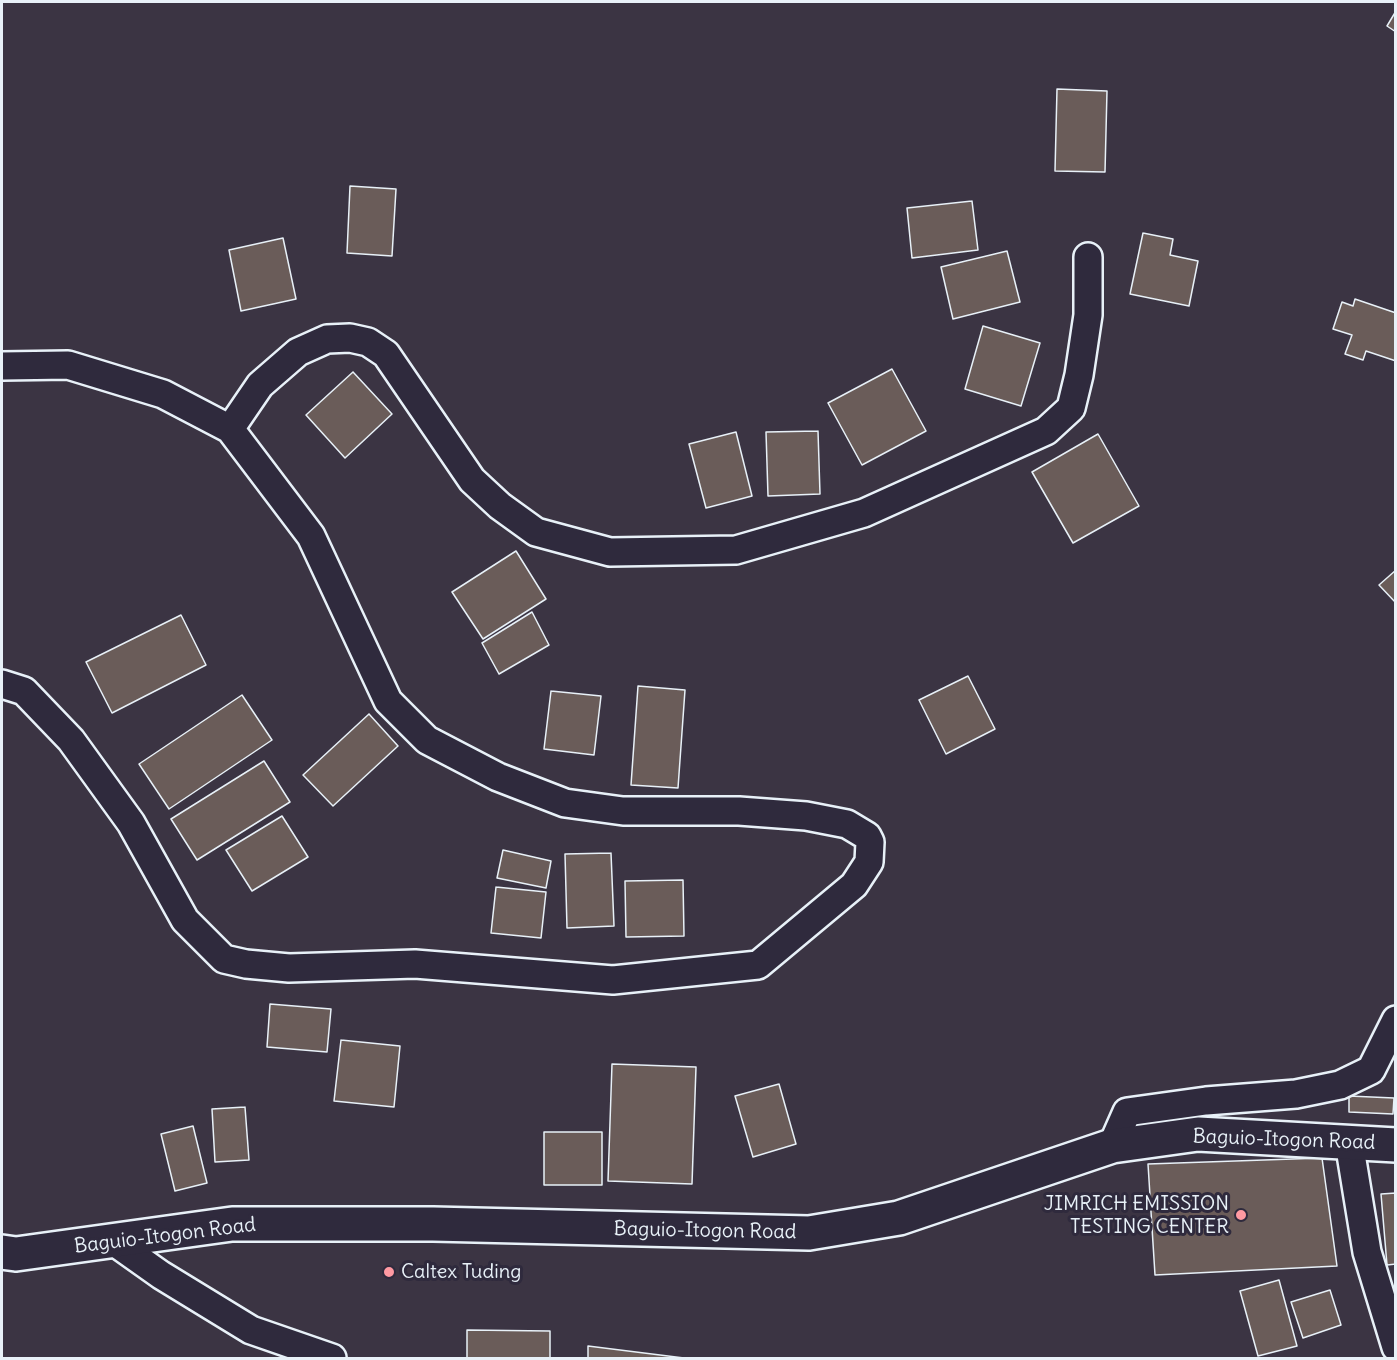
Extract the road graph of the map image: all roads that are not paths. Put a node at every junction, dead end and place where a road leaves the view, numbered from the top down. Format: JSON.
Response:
{"nodes":[{"id":1,"x":1088,"y":256,"type":"dead end"},
{"id":2,"x":2,"y":366,"type":"edge"},
{"id":3,"x":230,"y":429,"type":"junction"},
{"id":4,"x":2,"y":684,"type":"edge"},
{"id":5,"x":1395,"y":1020,"type":"edge"},
{"id":6,"x":1349,"y":1142,"type":"junction"},
{"id":7,"x":1395,"y":1145,"type":"edge"},
{"id":8,"x":1112,"y":1146,"type":"junction"},
{"id":9,"x":114,"y":1241,"type":"junction"},
{"id":10,"x":2,"y":1252,"type":"edge"},
{"id":11,"x":1395,"y":1347,"type":"edge"},
{"id":12,"x":332,"y":1359,"type":"edge"}],
"edges":[{"from":1,"to":3,"type":"street"},
{"from":2,"to":3,"type":"street"},
{"from":3,"to":4,"type":"street"},
{"from":5,"to":8,"type":"street"},
{"from":6,"to":7,"type":"main road","name":"Baguio-Itogon Road"},
{"from":6,"to":8,"type":"main road","name":"Baguio-Itogon Road"},
{"from":6,"to":11,"type":"street"},
{"from":8,"to":9,"type":"main road","name":"Baguio-Itogon Road"},
{"from":9,"to":10,"type":"main road","name":"Baguio-Itogon Road"},
{"from":9,"to":12,"type":"street"}]}
